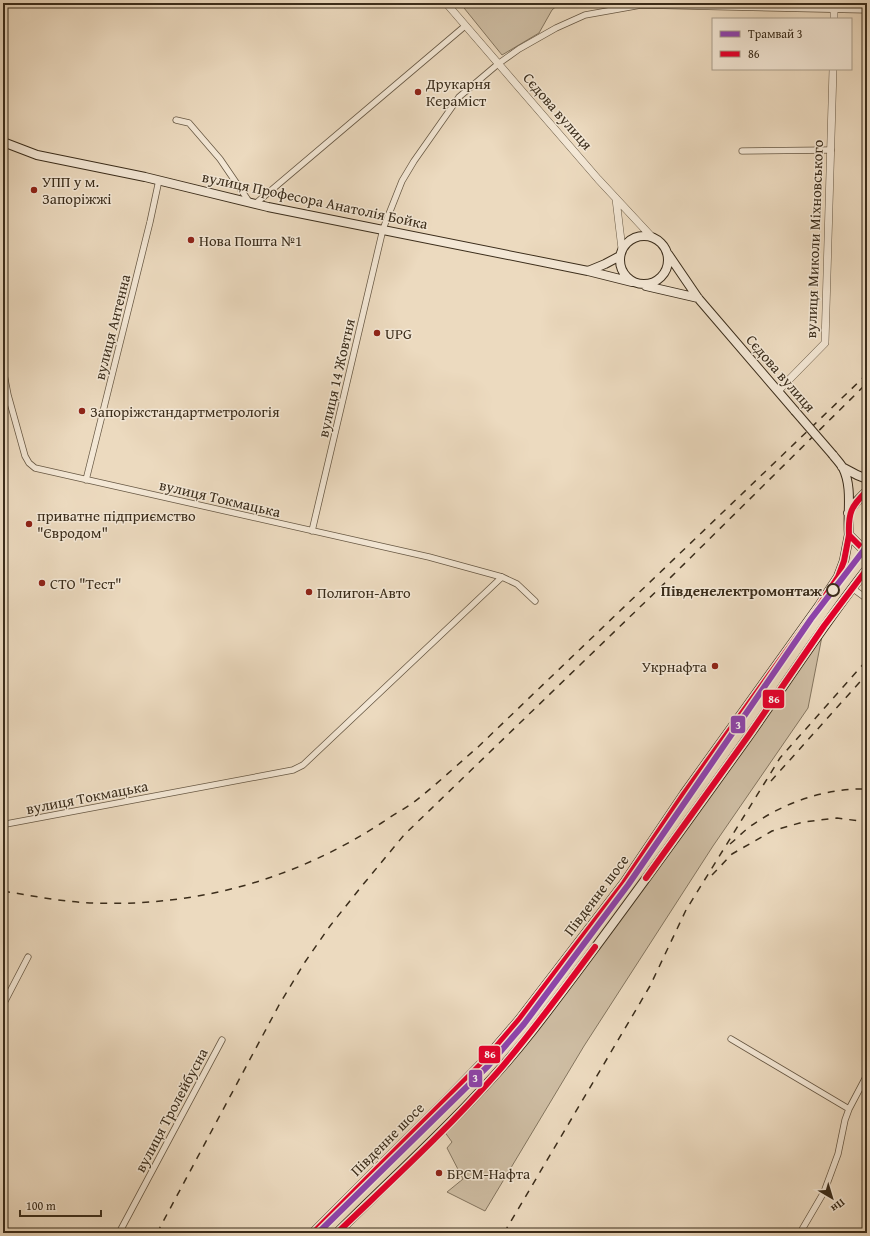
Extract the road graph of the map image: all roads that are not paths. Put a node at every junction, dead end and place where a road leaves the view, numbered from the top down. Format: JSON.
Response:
{"nodes":[{"id":1,"x":446,"y":3,"type":"edge"},
{"id":2,"x":653,"y":4,"type":"edge"},
{"id":3,"x":834,"y":6,"type":"edge"},
{"id":4,"x":867,"y":10,"type":"edge"},
{"id":5,"x":834,"y":18,"type":"edge"},
{"id":6,"x":465,"y":26,"type":"junction"},
{"id":7,"x":498,"y":64,"type":"junction"},
{"id":8,"x":833,"y":70,"type":"edge"},
{"id":9,"x":176,"y":120,"type":"dead end"},
{"id":10,"x":3,"y":142,"type":"edge"},
{"id":11,"x":831,"y":150,"type":"junction"},
{"id":12,"x":742,"y":151,"type":"dead end"},
{"id":13,"x":159,"y":180,"type":"junction"},
{"id":14,"x":616,"y":199,"type":"junction"},
{"id":15,"x":253,"y":203,"type":"junction"},
{"id":16,"x":383,"y":230,"type":"junction"},
{"id":17,"x":651,"y":236,"type":"junction"},
{"id":18,"x":621,"y":252,"type":"junction"},
{"id":19,"x":668,"y":254,"type":"junction"},
{"id":20,"x":588,"y":271,"type":"junction"},
{"id":21,"x":636,"y":283,"type":"junction"},
{"id":22,"x":698,"y":298,"type":"junction"},
{"id":23,"x":3,"y":369,"type":"edge"},
{"id":24,"x":778,"y":391,"type":"junction"},
{"id":25,"x":842,"y":467,"type":"junction"},
{"id":26,"x":867,"y":479,"type":"edge"},
{"id":27,"x":86,"y":480,"type":"junction"},
{"id":28,"x":867,"y":491,"type":"edge"},
{"id":29,"x":848,"y":514,"type":"junction"},
{"id":30,"x":312,"y":531,"type":"junction"},
{"id":31,"x":849,"y":535,"type":"junction"},
{"id":32,"x":867,"y":551,"type":"edge"},
{"id":33,"x":867,"y":569,"type":"edge"},
{"id":34,"x":502,"y":577,"type":"junction"},
{"id":35,"x":852,"y":588,"type":"junction"},
{"id":36,"x":867,"y":599,"type":"edge"},
{"id":37,"x":535,"y":601,"type":"dead end"},
{"id":38,"x":6,"y":824,"type":"dead end"},
{"id":39,"x":28,"y":957,"type":"dead end"},
{"id":40,"x":3,"y":1005,"type":"edge"},
{"id":41,"x":731,"y":1039,"type":"dead end"},
{"id":42,"x":222,"y":1040,"type":"dead end"},
{"id":43,"x":867,"y":1075,"type":"edge"},
{"id":44,"x":849,"y":1109,"type":"junction"},
{"id":45,"x":119,"y":1233,"type":"edge"},
{"id":46,"x":313,"y":1233,"type":"edge"},
{"id":47,"x":337,"y":1233,"type":"edge"},
{"id":48,"x":800,"y":1233,"type":"edge"}],
"edges":[{"from":1,"to":6,"type":"street","name":"Сєдова вулиця"},
{"from":2,"to":3,"type":"street","name":"вулиця 14 Жовтня"},
{"from":2,"to":7,"type":"street","name":"вулиця 14 Жовтня"},
{"from":3,"to":4,"type":"street","name":"вулиця 14 Жовтня"},
{"from":3,"to":5,"type":"street"},
{"from":6,"to":7,"type":"street","name":"Сєдова вулиця"},
{"from":6,"to":15,"type":"street"},
{"from":7,"to":14,"type":"street","name":"Сєдова вулиця"},
{"from":7,"to":16,"type":"street","name":"вулиця 14 Жовтня"},
{"from":8,"to":11,"type":"street","name":"вулиця Миколи Міхновського"},
{"from":9,"to":15,"type":"street"},
{"from":10,"to":13,"type":"main road","name":"вулиця Професора Анатолія Бойка"},
{"from":11,"to":12,"type":"street"},
{"from":11,"to":24,"type":"street","name":"вулиця Миколи Міхновського"},
{"from":13,"to":15,"type":"main road","name":"вулиця Професора Анатолія Бойка"},
{"from":13,"to":27,"type":"street","name":"вулиця Антенна"},
{"from":14,"to":17,"type":"street","name":"Сєдова вулиця"},
{"from":14,"to":18,"type":"street"},
{"from":15,"to":16,"type":"main road","name":"вулиця Професора Анатолія Бойка"},
{"from":16,"to":20,"type":"main road","name":"вулиця Професора Анатолія Бойка"},
{"from":16,"to":30,"type":"street","name":"вулиця 14 Жовтня"},
{"from":17,"to":18,"type":"main road"},
{"from":17,"to":19,"type":"main road"},
{"from":18,"to":20,"type":"main road"},
{"from":18,"to":21,"type":"main road"},
{"from":19,"to":21,"type":"main road"},
{"from":19,"to":22,"type":"main road","name":"Сєдова вулиця"},
{"from":20,"to":21,"type":"main road","name":"вулиця Професора Анатолія Бойка"},
{"from":21,"to":22,"type":"main road"},
{"from":22,"to":24,"type":"main road","name":"Сєдова вулиця"},
{"from":23,"to":27,"type":"street","name":"вулиця Токмацька"},
{"from":24,"to":25,"type":"main road","name":"Сєдова вулиця","bridge":true},
{"from":25,"to":26,"type":"main road","name":"Сєдова вулиця"},
{"from":25,"to":29,"type":"main road","name":"Сєдова вулиця"},
{"from":27,"to":30,"type":"street","name":"вулиця Токмацька"},
{"from":28,"to":29,"type":"main road"},
{"from":29,"to":31,"type":"main road","name":"Південне шосе"},
{"from":30,"to":34,"type":"street","name":"вулиця Токмацька"},
{"from":31,"to":32,"type":"main road"},
{"from":31,"to":46,"type":"main road","name":"Південне шосе"},
{"from":33,"to":35,"type":"main road","name":"Південне шосе"},
{"from":34,"to":37,"type":"street","name":"вулиця Токмацька"},
{"from":34,"to":38,"type":"street","name":"вулиця Токмацька"},
{"from":35,"to":36,"type":"street"},
{"from":35,"to":47,"type":"main road","name":"Південне шосе"},
{"from":39,"to":40,"type":"street"},
{"from":41,"to":44,"type":"street"},
{"from":42,"to":45,"type":"street","name":"вулиця Тролейбусна"},
{"from":43,"to":44,"type":"street"},
{"from":44,"to":48,"type":"street"}]}
